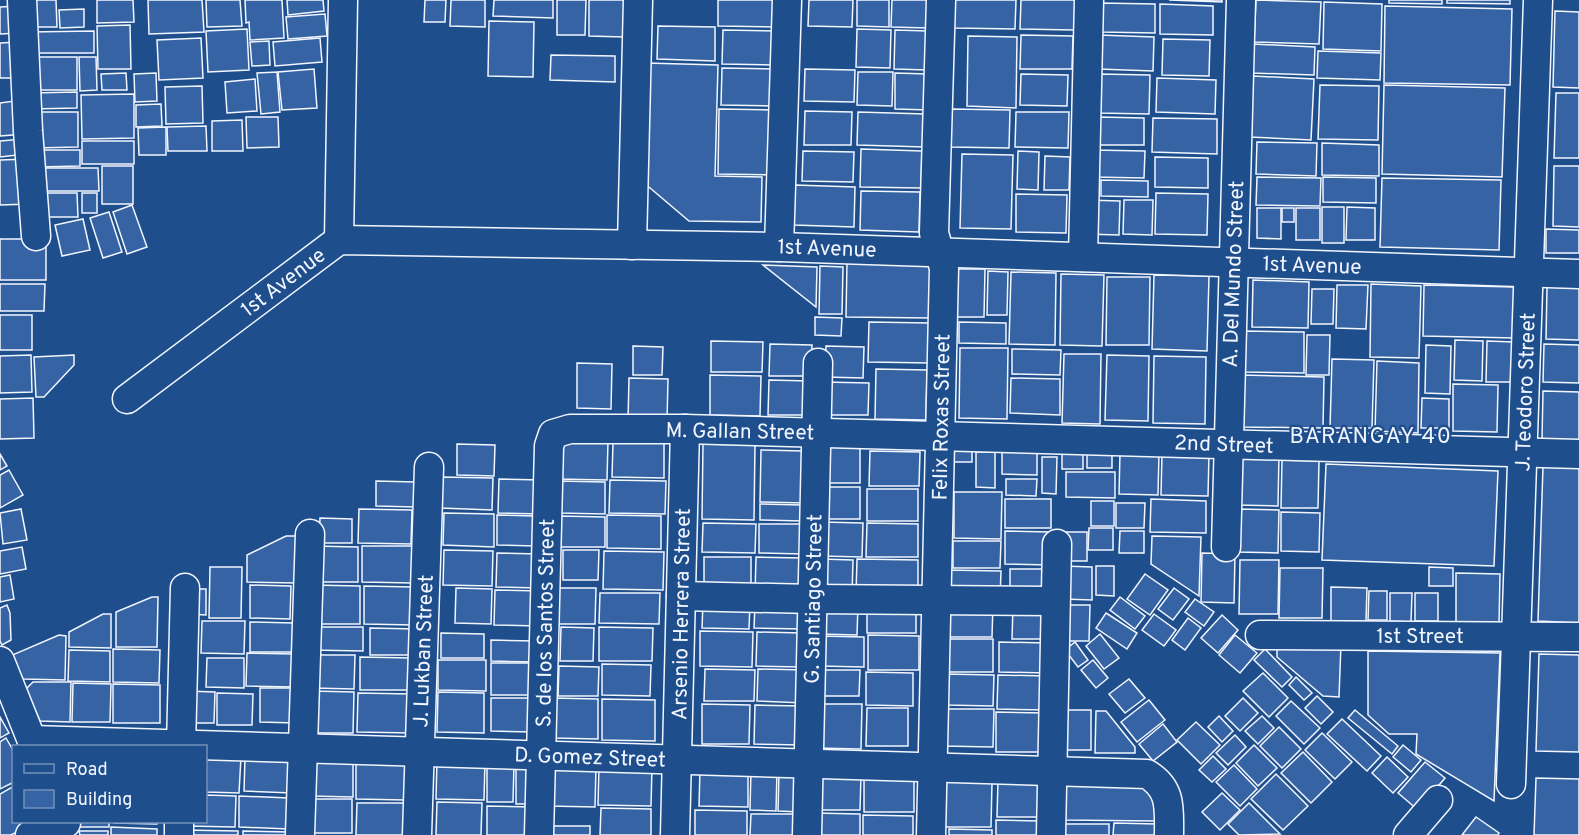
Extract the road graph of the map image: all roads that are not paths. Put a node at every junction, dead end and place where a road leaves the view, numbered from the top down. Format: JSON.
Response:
{"nodes":[{"id":1,"x":22,"y":0,"type":"edge"},
{"id":2,"x":343,"y":0,"type":"edge"},
{"id":3,"x":638,"y":0,"type":"edge"},
{"id":4,"x":787,"y":0,"type":"edge"},
{"id":5,"x":941,"y":0,"type":"edge"},
{"id":6,"x":1089,"y":0,"type":"edge"},
{"id":7,"x":1241,"y":0,"type":"edge"},
{"id":8,"x":1538,"y":0,"type":"edge"},
{"id":9,"x":12,"y":39,"type":"edge"},
{"id":10,"x":36,"y":236,"type":"dead end"},
{"id":11,"x":339,"y":240,"type":"junction"},
{"id":12,"x":632,"y":245,"type":"junction"},
{"id":13,"x":779,"y":246,"type":"junction"},
{"id":14,"x":939,"y":251,"type":"junction"},
{"id":15,"x":1083,"y":257,"type":"junction"},
{"id":16,"x":1233,"y":262,"type":"junction"},
{"id":17,"x":1529,"y":273,"type":"junction"},
{"id":18,"x":1579,"y":274,"type":"edge"},
{"id":19,"x":818,"y":363,"type":"dead end"},
{"id":20,"x":127,"y":399,"type":"dead end"},
{"id":21,"x":685,"y":429,"type":"junction"},
{"id":22,"x":816,"y":433,"type":"junction"},
{"id":23,"x":941,"y":436,"type":"junction"},
{"id":24,"x":1228,"y":444,"type":"junction"},
{"id":25,"x":549,"y":446,"type":"joint"},
{"id":26,"x":1523,"y":452,"type":"junction"},
{"id":27,"x":1579,"y":454,"type":"edge"},
{"id":28,"x":429,"y":467,"type":"dead end"},
{"id":29,"x":310,"y":534,"type":"dead end"},
{"id":30,"x":1057,"y":544,"type":"dead end"},
{"id":31,"x":1226,"y":548,"type":"dead end"},
{"id":32,"x":185,"y":588,"type":"dead end"},
{"id":33,"x":681,"y":596,"type":"junction"},
{"id":34,"x":813,"y":600,"type":"junction"},
{"id":35,"x":936,"y":601,"type":"junction"},
{"id":36,"x":1055,"y":601,"type":"junction"},
{"id":37,"x":1260,"y":635,"type":"dead end"},
{"id":38,"x":1518,"y":636,"type":"junction"},
{"id":39,"x":1579,"y":637,"type":"edge"},
{"id":40,"x":0,"y":661,"type":"edge"},
{"id":41,"x":33,"y":743,"type":"edge"},
{"id":42,"x":132,"y":745,"type":"edge"},
{"id":43,"x":181,"y":745,"type":"edge"},
{"id":44,"x":207,"y":746,"type":"edge"},
{"id":45,"x":303,"y":748,"type":"junction"},
{"id":46,"x":419,"y":752,"type":"junction"},
{"id":47,"x":542,"y":755,"type":"junction"},
{"id":48,"x":677,"y":759,"type":"junction"},
{"id":49,"x":810,"y":763,"type":"junction"},
{"id":50,"x":932,"y":767,"type":"junction"},
{"id":51,"x":1053,"y":771,"type":"junction"},
{"id":52,"x":1511,"y":784,"type":"dead end"},
{"id":53,"x":1438,"y":800,"type":"dead end"},
{"id":54,"x":67,"y":827,"type":"edge"},
{"id":55,"x":30,"y":835,"type":"edge"},
{"id":56,"x":300,"y":835,"type":"edge"},
{"id":57,"x":417,"y":835,"type":"edge"},
{"id":58,"x":539,"y":835,"type":"edge"},
{"id":59,"x":675,"y":835,"type":"edge"},
{"id":60,"x":807,"y":835,"type":"edge"},
{"id":61,"x":931,"y":835,"type":"edge"},
{"id":62,"x":1052,"y":835,"type":"edge"},
{"id":63,"x":1169,"y":835,"type":"edge"},
{"id":64,"x":1408,"y":835,"type":"edge"}],
"edges":[{"from":1,"to":9,"type":"street"},
{"from":2,"to":11,"type":"street"},
{"from":3,"to":12,"type":"street"},
{"from":4,"to":13,"type":"street"},
{"from":5,"to":14,"type":"street","name":"Felix Roxas Street"},
{"from":6,"to":15,"type":"street"},
{"from":7,"to":16,"type":"street","name":"A. Del Mundo Street"},
{"from":8,"to":17,"type":"street","name":"J. Teodoro Street"},
{"from":9,"to":10,"type":"street"},
{"from":11,"to":12,"type":"street","name":"1st Avenue"},
{"from":11,"to":20,"type":"street","name":"1st Avenue"},
{"from":12,"to":13,"type":"street","name":"1st Avenue"},
{"from":13,"to":14,"type":"street","name":"1st Avenue"},
{"from":14,"to":15,"type":"street","name":"1st Avenue"},
{"from":14,"to":23,"type":"street","name":"Felix Roxas Street"},
{"from":15,"to":16,"type":"street","name":"1st Avenue"},
{"from":16,"to":17,"type":"street","name":"1st Avenue"},
{"from":16,"to":24,"type":"street","name":"A. Del Mundo Street"},
{"from":17,"to":18,"type":"street","name":"1st Avenue"},
{"from":17,"to":26,"type":"street","name":"J. Teodoro Street"},
{"from":19,"to":22,"type":"street","name":"G. Santiago Street"},
{"from":21,"to":22,"type":"street","name":"M. Gallan Street"},
{"from":21,"to":25,"type":"street","name":"M. Gallan Street"},
{"from":21,"to":33,"type":"street","name":"Arsenio Herrera Street"},
{"from":22,"to":23,"type":"street","name":"M. Gallan Street"},
{"from":22,"to":34,"type":"street","name":"G. Santiago Street"},
{"from":23,"to":24,"type":"street","name":"2nd Street"},
{"from":23,"to":35,"type":"street","name":"Felix Roxas Street"},
{"from":24,"to":26,"type":"street","name":"2nd Street"},
{"from":24,"to":31,"type":"street","name":"A. Del Mundo Street"},
{"from":25,"to":47,"type":"street","name":"S. de los Santos Street"},
{"from":26,"to":27,"type":"street","name":"2nd Street"},
{"from":26,"to":38,"type":"street","name":"J. Teodoro Street"},
{"from":28,"to":46,"type":"street","name":"J. Lukban Street"},
{"from":29,"to":45,"type":"street"},
{"from":30,"to":36,"type":"street"},
{"from":32,"to":43,"type":"street"},
{"from":33,"to":34,"type":"street"},
{"from":33,"to":48,"type":"street","name":"Arsenio Herrera Street"},
{"from":34,"to":35,"type":"street"},
{"from":34,"to":49,"type":"street","name":"G. Santiago Street"},
{"from":35,"to":36,"type":"street"},
{"from":35,"to":50,"type":"street","name":"Felix Roxas Street"},
{"from":36,"to":51,"type":"street"},
{"from":37,"to":38,"type":"street","name":"1st Street"},
{"from":38,"to":39,"type":"street","name":"1st Street"},
{"from":38,"to":52,"type":"street","name":"J. Teodoro Street"},
{"from":40,"to":41,"type":"street"},
{"from":41,"to":42,"type":"street","name":"D. Gomez Street"},
{"from":44,"to":45,"type":"street","name":"D. Gomez Street"},
{"from":45,"to":46,"type":"street","name":"D. Gomez Street"},
{"from":45,"to":56,"type":"street"},
{"from":46,"to":47,"type":"street","name":"D. Gomez Street"},
{"from":46,"to":57,"type":"street","name":"J. Lukban Street"},
{"from":47,"to":48,"type":"street","name":"D. Gomez Street"},
{"from":47,"to":58,"type":"street","name":"S. de los Santos Street"},
{"from":48,"to":49,"type":"street","name":"D. Gomez Street"},
{"from":48,"to":59,"type":"street","name":"Arsenio Herrera Street"},
{"from":49,"to":50,"type":"street","name":"D. Gomez Street"},
{"from":49,"to":60,"type":"street","name":"G. Santiago Street"},
{"from":50,"to":51,"type":"street","name":"D. Gomez Street"},
{"from":50,"to":61,"type":"street","name":"Felix Roxas Street"},
{"from":51,"to":62,"type":"street"},
{"from":51,"to":63,"type":"street","name":"D. Gomez Street"},
{"from":53,"to":64,"type":"street"},
{"from":54,"to":55,"type":"street"}]}
